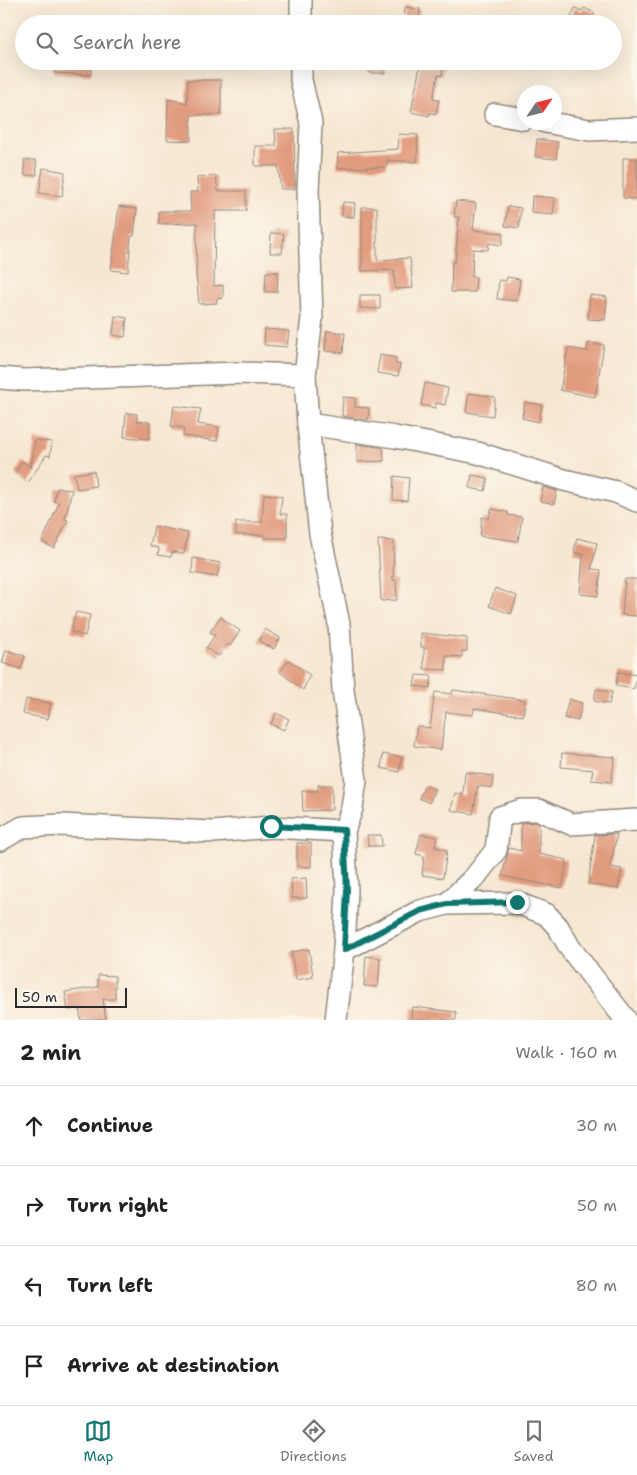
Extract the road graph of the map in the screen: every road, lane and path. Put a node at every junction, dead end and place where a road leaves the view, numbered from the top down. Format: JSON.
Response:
{"nodes":[{"id":1,"x":301,"y":0,"type":"edge"},
{"id":2,"x":301,"y":15,"type":"edge"},
{"id":3,"x":301,"y":70,"type":"edge"},
{"id":4,"x":495,"y":114,"type":"dead end"},
{"id":5,"x":517,"y":118,"type":"edge"},
{"id":6,"x":562,"y":125,"type":"edge"},
{"id":7,"x":637,"y":128,"type":"edge"},
{"id":8,"x":305,"y":375,"type":"junction"},
{"id":9,"x":0,"y":378,"type":"edge"},
{"id":10,"x":308,"y":424,"type":"junction"},
{"id":11,"x":637,"y":501,"type":"edge"},
{"id":12,"x":637,"y":820,"type":"edge"},
{"id":13,"x":344,"y":830,"type":"junction"},
{"id":14,"x":0,"y":840,"type":"edge"},
{"id":15,"x":447,"y":904,"type":"junction"},
{"id":16,"x":344,"y":950,"type":"junction"},
{"id":17,"x":336,"y":1020,"type":"edge"},
{"id":18,"x":626,"y":1020,"type":"edge"}],
"edges":[{"from":1,"to":2,"type":"street"},
{"from":3,"to":8,"type":"street"},
{"from":4,"to":5,"type":"street"},
{"from":6,"to":7,"type":"street"},
{"from":8,"to":9,"type":"street"},
{"from":8,"to":10,"type":"street"},
{"from":10,"to":11,"type":"street"},
{"from":10,"to":13,"type":"street"},
{"from":12,"to":15,"type":"street"},
{"from":13,"to":14,"type":"street"},
{"from":13,"to":16,"type":"street"},
{"from":15,"to":16,"type":"street"},
{"from":15,"to":18,"type":"street"},
{"from":16,"to":17,"type":"street"}]}
